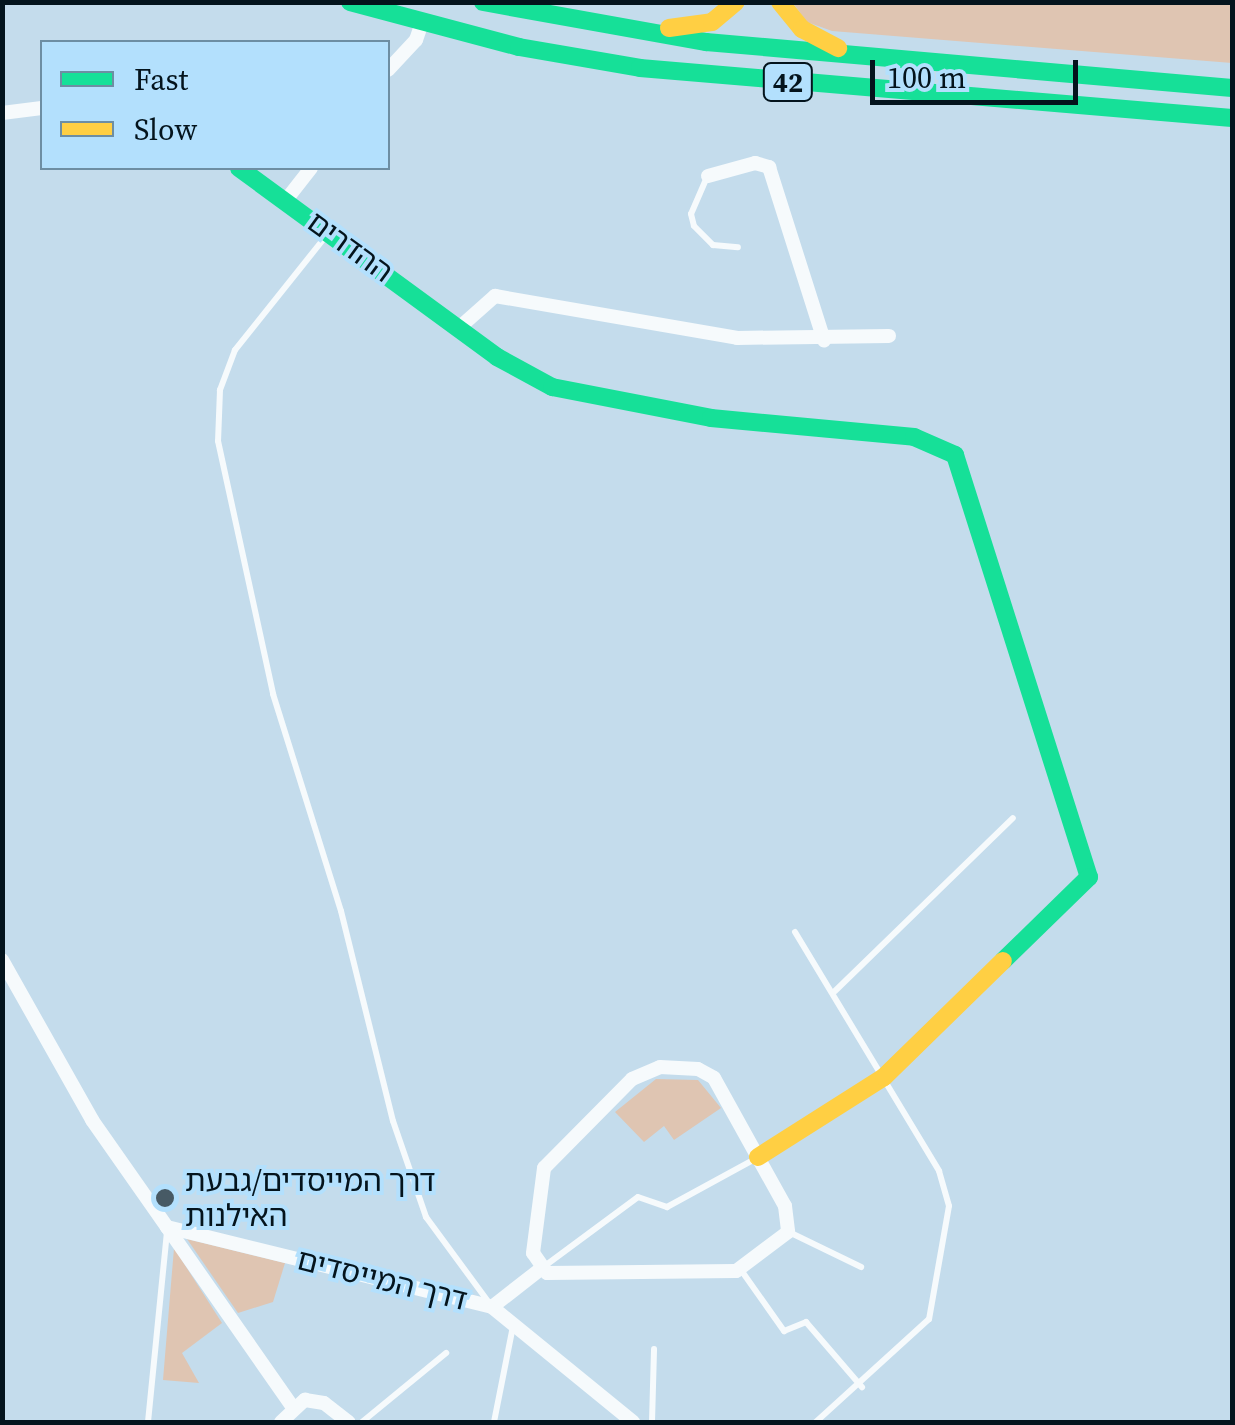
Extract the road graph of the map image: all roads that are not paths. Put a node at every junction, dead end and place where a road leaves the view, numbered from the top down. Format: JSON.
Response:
{"nodes":[{"id":1,"x":350,"y":2,"type":"edge"},
{"id":2,"x":483,"y":2,"type":"edge"},
{"id":3,"x":736,"y":2,"type":"edge"},
{"id":4,"x":780,"y":2,"type":"edge"},
{"id":5,"x":422,"y":23,"type":"junction"},
{"id":6,"x":626,"y":31,"type":"junction"},
{"id":7,"x":852,"y":55,"type":"junction"},
{"id":8,"x":390,"y":68,"type":"edge"},
{"id":9,"x":1232,"y":88,"type":"edge"},
{"id":10,"x":40,"y":108,"type":"edge"},
{"id":11,"x":2,"y":113,"type":"edge"},
{"id":12,"x":1232,"y":118,"type":"edge"},
{"id":13,"x":242,"y":170,"type":"edge"},
{"id":14,"x":309,"y":170,"type":"edge"},
{"id":15,"x":708,"y":176,"type":"joint"},
{"id":16,"x":286,"y":200,"type":"junction"},
{"id":17,"x":330,"y":232,"type":"junction"},
{"id":18,"x":738,"y":247,"type":"dead end"},
{"id":19,"x":460,"y":328,"type":"junction"},
{"id":20,"x":889,"y":336,"type":"dead end"},
{"id":21,"x":824,"y":340,"type":"junction"},
{"id":22,"x":1013,"y":818,"type":"dead end"},
{"id":23,"x":795,"y":932,"type":"dead end"},
{"id":24,"x":2,"y":960,"type":"edge"},
{"id":25,"x":835,"y":991,"type":"junction"},
{"id":26,"x":884,"y":1077,"type":"junction"},
{"id":27,"x":758,"y":1157,"type":"junction"},
{"id":28,"x":167,"y":1227,"type":"junction"},
{"id":29,"x":788,"y":1232,"type":"junction"},
{"id":30,"x":542,"y":1268,"type":"junction"},
{"id":31,"x":861,"y":1268,"type":"dead end"},
{"id":32,"x":740,"y":1269,"type":"junction"},
{"id":33,"x":492,"y":1307,"type":"junction"},
{"id":34,"x":514,"y":1320,"type":"junction"},
{"id":35,"x":654,"y":1349,"type":"dead end"},
{"id":36,"x":446,"y":1353,"type":"dead end"},
{"id":37,"x":862,"y":1387,"type":"junction"},
{"id":38,"x":292,"y":1406,"type":"junction"},
{"id":39,"x":148,"y":1422,"type":"edge"},
{"id":40,"x":281,"y":1422,"type":"edge"},
{"id":41,"x":348,"y":1422,"type":"edge"},
{"id":42,"x":362,"y":1422,"type":"edge"},
{"id":43,"x":494,"y":1422,"type":"edge"},
{"id":44,"x":633,"y":1422,"type":"edge"},
{"id":45,"x":652,"y":1422,"type":"edge"},
{"id":46,"x":816,"y":1422,"type":"edge"}],
"edges":[{"from":1,"to":5,"type":"main road","number":"42"},
{"from":2,"to":6,"type":"main road","number":"42"},
{"from":3,"to":6,"type":"main road"},
{"from":4,"to":7,"type":"main road"},
{"from":5,"to":8,"type":"street"},
{"from":5,"to":12,"type":"main road","number":"42"},
{"from":6,"to":7,"type":"main road","number":"42"},
{"from":7,"to":9,"type":"main road","number":"42"},
{"from":10,"to":11,"type":"street"},
{"from":13,"to":16,"type":"main road","name":"ההדרים"},
{"from":14,"to":16,"type":"street"},
{"from":15,"to":18,"type":"lane"},
{"from":15,"to":21,"type":"street"},
{"from":16,"to":17,"type":"main road","name":"ההדרים"},
{"from":17,"to":19,"type":"main road","name":"ההדרים"},
{"from":17,"to":33,"type":"lane"},
{"from":19,"to":21,"type":"street"},
{"from":19,"to":26,"type":"main road","name":"ההדרים"},
{"from":20,"to":21,"type":"street"},
{"from":22,"to":25,"type":"lane"},
{"from":23,"to":25,"type":"lane"},
{"from":24,"to":28,"type":"street"},
{"from":25,"to":26,"type":"lane"},
{"from":26,"to":27,"type":"main road"},
{"from":26,"to":37,"type":"lane"},
{"from":27,"to":29,"type":"street"},
{"from":27,"to":30,"type":"lane"},
{"from":27,"to":30,"type":"street"},
{"from":28,"to":33,"type":"street","name":"דרך המייסדים"},
{"from":28,"to":38,"type":"street"},
{"from":28,"to":39,"type":"lane"},
{"from":29,"to":31,"type":"lane"},
{"from":29,"to":32,"type":"street"},
{"from":30,"to":32,"type":"street"},
{"from":30,"to":33,"type":"street"},
{"from":32,"to":37,"type":"lane"},
{"from":33,"to":34,"type":"street","name":"דרך המייסדים"},
{"from":34,"to":43,"type":"lane"},
{"from":34,"to":44,"type":"street","name":"דרך המייסדים"},
{"from":35,"to":45,"type":"lane"},
{"from":36,"to":42,"type":"lane"},
{"from":37,"to":46,"type":"lane"},
{"from":38,"to":40,"type":"street"},
{"from":38,"to":41,"type":"street"}]}
